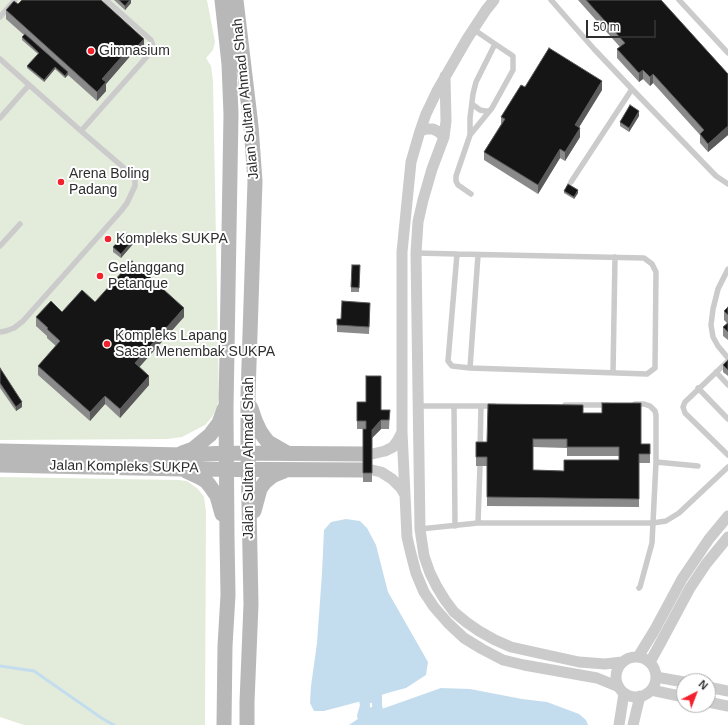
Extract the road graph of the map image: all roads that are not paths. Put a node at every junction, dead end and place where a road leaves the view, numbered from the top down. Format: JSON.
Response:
{"nodes":[{"id":1,"x":15,"y":0,"type":"edge"},
{"id":2,"x":106,"y":0,"type":"edge"},
{"id":3,"x":222,"y":0,"type":"edge"},
{"id":4,"x":236,"y":0,"type":"edge"},
{"id":5,"x":494,"y":0,"type":"edge"},
{"id":6,"x":551,"y":0,"type":"edge"},
{"id":7,"x":679,"y":0,"type":"edge"},
{"id":8,"x":0,"y":17,"type":"edge"},
{"id":9,"x":473,"y":29,"type":"junction"},
{"id":10,"x":495,"y":44,"type":"junction"},
{"id":11,"x":728,"y":54,"type":"edge"},
{"id":12,"x":0,"y":59,"type":"edge"},
{"id":13,"x":445,"y":76,"type":"junction"},
{"id":14,"x":29,"y":85,"type":"junction"},
{"id":15,"x":632,"y":89,"type":"junction"},
{"id":16,"x":472,"y":104,"type":"junction"},
{"id":17,"x":489,"y":111,"type":"junction"},
{"id":18,"x":0,"y":118,"type":"edge"},
{"id":19,"x":81,"y":131,"type":"junction"},
{"id":20,"x":420,"y":131,"type":"junction"},
{"id":21,"x":470,"y":135,"type":"junction"},
{"id":22,"x":444,"y":137,"type":"junction"},
{"id":23,"x":571,"y":182,"type":"dead end"},
{"id":24,"x":728,"y":184,"type":"edge"},
{"id":25,"x":471,"y":194,"type":"dead end"},
{"id":26,"x":20,"y":224,"type":"dead end"},
{"id":27,"x":0,"y":246,"type":"edge"},
{"id":28,"x":416,"y":253,"type":"junction"},
{"id":29,"x":457,"y":254,"type":"junction"},
{"id":30,"x":478,"y":255,"type":"junction"},
{"id":31,"x":615,"y":257,"type":"junction"},
{"id":32,"x":728,"y":269,"type":"edge"},
{"id":33,"x":0,"y":332,"type":"edge"},
{"id":34,"x":728,"y":360,"type":"edge"},
{"id":35,"x":470,"y":368,"type":"junction"},
{"id":36,"x":716,"y":372,"type":"junction"},
{"id":37,"x":613,"y":373,"type":"junction"},
{"id":38,"x":728,"y":385,"type":"edge"},
{"id":39,"x":698,"y":388,"type":"junction"},
{"id":40,"x":227,"y":392,"type":"junction"},
{"id":41,"x":248,"y":396,"type":"junction"},
{"id":42,"x":629,"y":404,"type":"edge"},
{"id":43,"x":559,"y":405,"type":"edge"},
{"id":44,"x":613,"y":405,"type":"edge"},
{"id":45,"x":418,"y":406,"type":"junction"},
{"id":46,"x":454,"y":406,"type":"junction"},
{"id":47,"x":481,"y":406,"type":"junction"},
{"id":48,"x":497,"y":406,"type":"edge"},
{"id":49,"x":728,"y":419,"type":"edge"},
{"id":50,"x":402,"y":432,"type":"junction"},
{"id":51,"x":480,"y":451,"type":"edge"},
{"id":52,"x":227,"y":453,"type":"junction"},
{"id":53,"x":248,"y":453,"type":"junction"},
{"id":54,"x":0,"y":454,"type":"edge"},
{"id":55,"x":289,"y":454,"type":"junction"},
{"id":56,"x":367,"y":454,"type":"joint"},
{"id":57,"x":167,"y":455,"type":"junction"},
{"id":58,"x":728,"y":455,"type":"edge"},
{"id":59,"x":656,"y":462,"type":"junction"},
{"id":60,"x":480,"y":466,"type":"edge"},
{"id":61,"x":698,"y":466,"type":"dead end"},
{"id":62,"x":728,"y":467,"type":"edge"},
{"id":63,"x":182,"y":469,"type":"junction"},
{"id":64,"x":227,"y":469,"type":"junction"},
{"id":65,"x":248,"y":469,"type":"junction"},
{"id":66,"x":287,"y":470,"type":"junction"},
{"id":67,"x":368,"y":470,"type":"joint"},
{"id":68,"x":405,"y":496,"type":"junction"},
{"id":69,"x":728,"y":516,"type":"edge"},
{"id":70,"x":653,"y":523,"type":"junction"},
{"id":71,"x":478,"y":524,"type":"junction"},
{"id":72,"x":455,"y":526,"type":"junction"},
{"id":73,"x":420,"y":529,"type":"junction"},
{"id":74,"x":250,"y":533,"type":"junction"},
{"id":75,"x":226,"y":537,"type":"junction"},
{"id":76,"x":728,"y":537,"type":"edge"},
{"id":77,"x":639,"y":588,"type":"dead end"},
{"id":78,"x":638,"y":657,"type":"junction"},
{"id":79,"x":622,"y":662,"type":"junction"},
{"id":80,"x":650,"y":662,"type":"junction"},
{"id":81,"x":656,"y":677,"type":"junction"},
{"id":82,"x":676,"y":681,"type":"edge"},
{"id":83,"x":716,"y":689,"type":"edge"},
{"id":84,"x":622,"y":690,"type":"junction"},
{"id":85,"x":651,"y":690,"type":"junction"},
{"id":86,"x":728,"y":691,"type":"edge"},
{"id":87,"x":676,"y":695,"type":"edge"},
{"id":88,"x":640,"y":696,"type":"junction"},
{"id":89,"x":716,"y":704,"type":"edge"},
{"id":90,"x":728,"y":706,"type":"edge"},
{"id":91,"x":224,"y":725,"type":"edge"},
{"id":92,"x":247,"y":725,"type":"edge"},
{"id":93,"x":619,"y":725,"type":"edge"},
{"id":94,"x":633,"y":725,"type":"edge"}],
"edges":[{"from":1,"to":8,"type":"lane"},
{"from":2,"to":19,"type":"lane"},
{"from":3,"to":40,"type":"main road","name":"Jalan Sultan Ahmad Shah"},
{"from":4,"to":41,"type":"main road","name":"Jalan Sultan Ahmad Shah"},
{"from":5,"to":9,"type":"street"},
{"from":6,"to":15,"type":"lane"},
{"from":7,"to":11,"type":"lane"},
{"from":9,"to":10,"type":"lane"},
{"from":9,"to":13,"type":"street"},
{"from":10,"to":16,"type":"lane"},
{"from":10,"to":17,"type":"lane"},
{"from":12,"to":14,"type":"lane"},
{"from":13,"to":20,"type":"street"},
{"from":13,"to":22,"type":"street"},
{"from":14,"to":18,"type":"lane"},
{"from":14,"to":19,"type":"lane"},
{"from":15,"to":23,"type":"lane"},
{"from":15,"to":24,"type":"lane"},
{"from":16,"to":17,"type":"lane"},
{"from":16,"to":21,"type":"lane"},
{"from":17,"to":21,"type":"lane"},
{"from":19,"to":33,"type":"lane"},
{"from":20,"to":22,"type":"street"},
{"from":20,"to":50,"type":"street"},
{"from":21,"to":25,"type":"lane"},
{"from":22,"to":28,"type":"street"},
{"from":26,"to":27,"type":"lane"},
{"from":28,"to":29,"type":"lane"},
{"from":28,"to":45,"type":"street"},
{"from":29,"to":30,"type":"lane"},
{"from":29,"to":35,"type":"lane"},
{"from":30,"to":31,"type":"lane"},
{"from":30,"to":35,"type":"lane"},
{"from":31,"to":37,"type":"lane"},
{"from":31,"to":37,"type":"lane"},
{"from":32,"to":34,"type":"lane"},
{"from":34,"to":36,"type":"lane"},
{"from":35,"to":37,"type":"lane"},
{"from":36,"to":38,"type":"lane"},
{"from":36,"to":39,"type":"lane"},
{"from":39,"to":49,"type":"lane"},
{"from":39,"to":58,"type":"lane"},
{"from":40,"to":52,"type":"main road","name":"Jalan Sultan Ahmad Shah"},
{"from":40,"to":57,"type":"main road"},
{"from":41,"to":53,"type":"main road","name":"Jalan Sultan Ahmad Shah"},
{"from":41,"to":55,"type":"main road"},
{"from":42,"to":59,"type":"lane"},
{"from":43,"to":44,"type":"lane"},
{"from":45,"to":46,"type":"lane"},
{"from":45,"to":73,"type":"street"},
{"from":46,"to":47,"type":"lane"},
{"from":46,"to":72,"type":"lane"},
{"from":47,"to":48,"type":"lane"},
{"from":47,"to":51,"type":"lane"},
{"from":50,"to":56,"type":"street"},
{"from":50,"to":68,"type":"street"},
{"from":52,"to":53,"type":"main road","name":"Jalan Kompleks SUKPA"},
{"from":52,"to":57,"type":"main road","name":"Jalan Kompleks SUKPA"},
{"from":52,"to":64,"type":"main road","name":"Jalan Sultan Ahmad Shah"},
{"from":53,"to":55,"type":"main road","name":"Jalan Kompleks SUKPA"},
{"from":53,"to":65,"type":"main road","name":"Jalan Sultan Ahmad Shah"},
{"from":54,"to":57,"type":"main road","name":"Jalan Kompleks SUKPA"},
{"from":54,"to":63,"type":"main road","name":"Jalan Kompleks SUKPA"},
{"from":55,"to":56,"type":"main road","name":"Jalan Kompleks SUKPA"},
{"from":59,"to":61,"type":"lane"},
{"from":59,"to":70,"type":"lane"},
{"from":60,"to":71,"type":"lane"},
{"from":62,"to":70,"type":"lane"},
{"from":63,"to":64,"type":"main road","name":"Jalan Kompleks SUKPA"},
{"from":63,"to":75,"type":"main road"},
{"from":64,"to":65,"type":"main road","name":"Jalan Kompleks SUKPA"},
{"from":64,"to":75,"type":"main road","name":"Jalan Sultan Ahmad Shah"},
{"from":65,"to":66,"type":"main road","name":"Jalan Kompleks SUKPA"},
{"from":65,"to":74,"type":"main road","name":"Jalan Sultan Ahmad Shah"},
{"from":66,"to":67,"type":"main road","name":"Jalan Kompleks SUKPA"},
{"from":66,"to":74,"type":"main road"},
{"from":67,"to":68,"type":"street"},
{"from":68,"to":84,"type":"street"},
{"from":69,"to":78,"type":"street"},
{"from":70,"to":71,"type":"lane"},
{"from":70,"to":77,"type":"lane"},
{"from":71,"to":72,"type":"lane"},
{"from":72,"to":73,"type":"lane"},
{"from":73,"to":79,"type":"street"},
{"from":74,"to":92,"type":"main road","name":"Jalan Sultan Ahmad Shah"},
{"from":75,"to":91,"type":"main road","name":"Jalan Sultan Ahmad Shah"},
{"from":76,"to":80,"type":"street"},
{"from":78,"to":79,"type":"street"},
{"from":78,"to":80,"type":"street"},
{"from":79,"to":84,"type":"street"},
{"from":80,"to":81,"type":"street"},
{"from":81,"to":82,"type":"street"},
{"from":81,"to":85,"type":"street"},
{"from":83,"to":86,"type":"street"},
{"from":84,"to":88,"type":"street"},
{"from":84,"to":93,"type":"street"},
{"from":85,"to":87,"type":"street"},
{"from":85,"to":88,"type":"street"},
{"from":88,"to":94,"type":"street"},
{"from":89,"to":90,"type":"street"}]}
